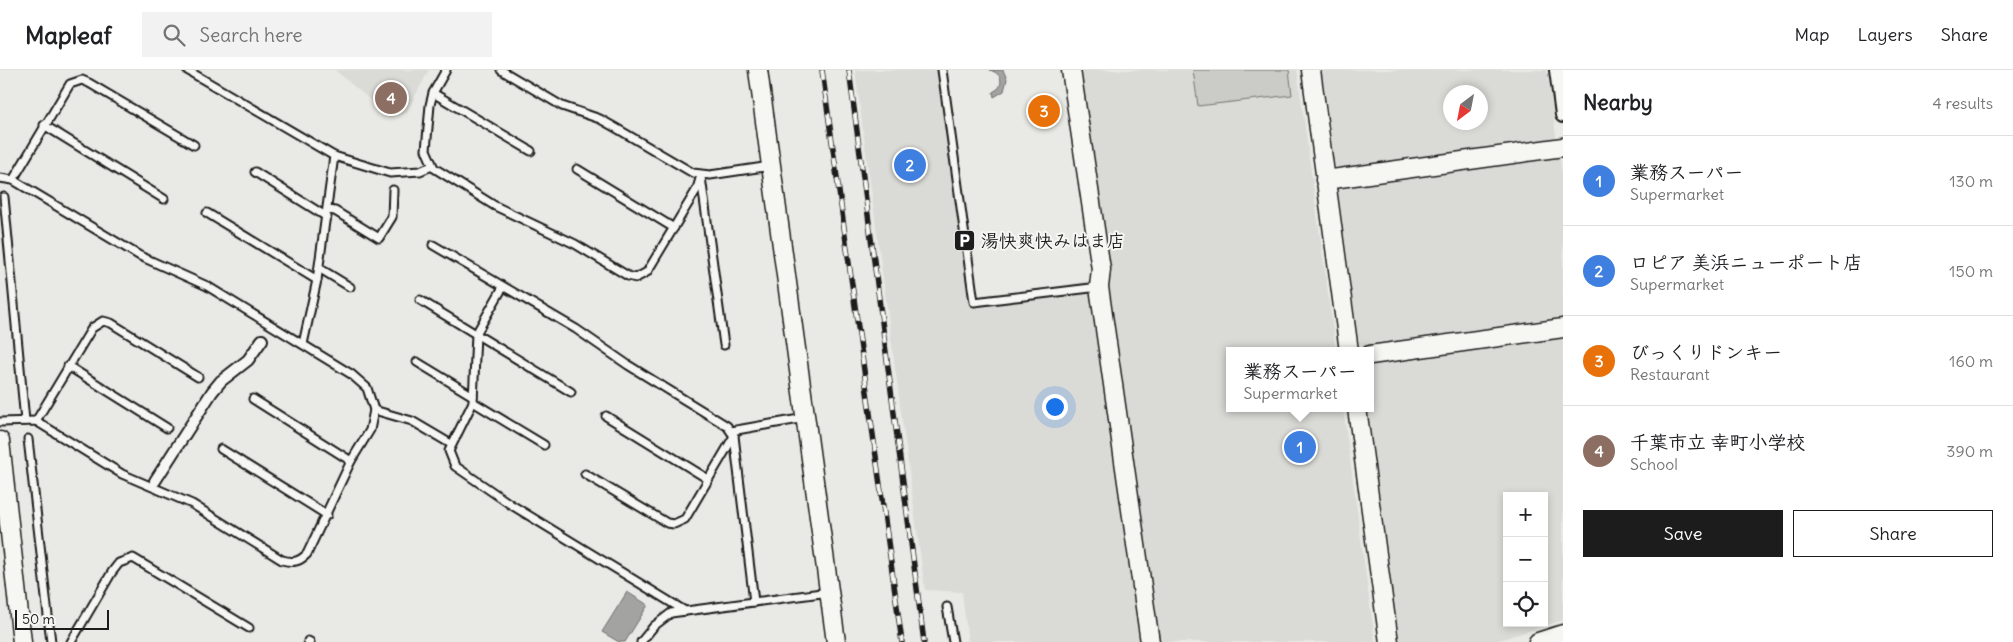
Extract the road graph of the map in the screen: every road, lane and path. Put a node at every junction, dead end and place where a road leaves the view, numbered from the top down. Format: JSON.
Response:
{"nodes":[{"id":1,"x":188,"y":70,"type":"edge"},
{"id":2,"x":446,"y":70,"type":"edge"},
{"id":3,"x":502,"y":70,"type":"edge"},
{"id":4,"x":758,"y":70,"type":"edge"},
{"id":5,"x":942,"y":70,"type":"edge"},
{"id":6,"x":1071,"y":70,"type":"edge"},
{"id":7,"x":1310,"y":70,"type":"edge"},
{"id":8,"x":1557,"y":70,"type":"edge"},
{"id":9,"x":433,"y":93,"type":"junction"},
{"id":10,"x":1563,"y":115,"type":"edge"},
{"id":11,"x":44,"y":125,"type":"junction"},
{"id":12,"x":194,"y":145,"type":"dead end"},
{"id":13,"x":1563,"y":147,"type":"edge"},
{"id":14,"x":531,"y":151,"type":"dead end"},
{"id":15,"x":334,"y":156,"type":"junction"},
{"id":16,"x":432,"y":166,"type":"junction"},
{"id":17,"x":771,"y":166,"type":"junction"},
{"id":18,"x":577,"y":169,"type":"dead end"},
{"id":19,"x":0,"y":172,"type":"edge"},
{"id":20,"x":255,"y":172,"type":"dead end"},
{"id":21,"x":701,"y":175,"type":"junction"},
{"id":22,"x":0,"y":178,"type":"edge"},
{"id":23,"x":13,"y":180,"type":"junction"},
{"id":24,"x":1325,"y":180,"type":"junction"},
{"id":25,"x":392,"y":190,"type":"dead end"},
{"id":26,"x":4,"y":198,"type":"dead end"},
{"id":27,"x":164,"y":200,"type":"dead end"},
{"id":28,"x":207,"y":213,"type":"dead end"},
{"id":29,"x":327,"y":214,"type":"junction"},
{"id":30,"x":674,"y":228,"type":"junction"},
{"id":31,"x":433,"y":245,"type":"dead end"},
{"id":32,"x":319,"y":268,"type":"junction"},
{"id":33,"x":318,"y":280,"type":"junction"},
{"id":34,"x":350,"y":287,"type":"dead end"},
{"id":35,"x":503,"y":287,"type":"junction"},
{"id":36,"x":1099,"y":287,"type":"junction"},
{"id":37,"x":420,"y":300,"type":"dead end"},
{"id":38,"x":1563,"y":328,"type":"edge"},
{"id":39,"x":476,"y":334,"type":"junction"},
{"id":40,"x":262,"y":340,"type":"dead end"},
{"id":41,"x":303,"y":344,"type":"junction"},
{"id":42,"x":724,"y":345,"type":"dead end"},
{"id":43,"x":1348,"y":347,"type":"edge"},
{"id":44,"x":1374,"y":354,"type":"edge"},
{"id":45,"x":417,"y":362,"type":"dead end"},
{"id":46,"x":68,"y":366,"type":"junction"},
{"id":47,"x":198,"y":377,"type":"dead end"},
{"id":48,"x":571,"y":392,"type":"dead end"},
{"id":49,"x":253,"y":399,"type":"dead end"},
{"id":50,"x":473,"y":399,"type":"junction"},
{"id":51,"x":374,"y":410,"type":"junction"},
{"id":52,"x":1358,"y":412,"type":"edge"},
{"id":53,"x":606,"y":416,"type":"dead end"},
{"id":54,"x":805,"y":418,"type":"junction"},
{"id":55,"x":25,"y":421,"type":"junction"},
{"id":56,"x":36,"y":421,"type":"junction"},
{"id":57,"x":0,"y":422,"type":"edge"},
{"id":58,"x":167,"y":428,"type":"dead end"},
{"id":59,"x":732,"y":434,"type":"junction"},
{"id":60,"x":28,"y":439,"type":"dead end"},
{"id":61,"x":0,"y":441,"type":"edge"},
{"id":62,"x":451,"y":444,"type":"junction"},
{"id":63,"x":544,"y":445,"type":"dead end"},
{"id":64,"x":221,"y":449,"type":"dead end"},
{"id":65,"x":351,"y":461,"type":"junction"},
{"id":66,"x":585,"y":474,"type":"dead end"},
{"id":67,"x":708,"y":479,"type":"junction"},
{"id":68,"x":155,"y":481,"type":"dead end"},
{"id":69,"x":327,"y":515,"type":"junction"},
{"id":70,"x":830,"y":592,"type":"junction"},
{"id":71,"x":754,"y":602,"type":"junction"},
{"id":72,"x":948,"y":607,"type":"dead end"},
{"id":73,"x":685,"y":611,"type":"junction"},
{"id":74,"x":249,"y":628,"type":"dead end"},
{"id":75,"x":1563,"y":634,"type":"edge"},
{"id":76,"x":22,"y":642,"type":"edge"},
{"id":77,"x":51,"y":642,"type":"edge"},
{"id":78,"x":71,"y":642,"type":"edge"},
{"id":79,"x":641,"y":642,"type":"edge"},
{"id":80,"x":836,"y":642,"type":"edge"},
{"id":81,"x":952,"y":642,"type":"edge"},
{"id":82,"x":1150,"y":642,"type":"edge"},
{"id":83,"x":1388,"y":642,"type":"edge"},
{"id":84,"x":1538,"y":642,"type":"edge"}],
"edges":[{"from":1,"to":15,"type":"lane"},
{"from":2,"to":9,"type":"lane"},
{"from":3,"to":21,"type":"lane"},
{"from":4,"to":17,"type":"street"},
{"from":5,"to":36,"type":"lane"},
{"from":6,"to":36,"type":"street"},
{"from":7,"to":24,"type":"street"},
{"from":8,"to":10,"type":"street"},
{"from":9,"to":14,"type":"lane"},
{"from":9,"to":16,"type":"lane"},
{"from":11,"to":12,"type":"lane"},
{"from":11,"to":23,"type":"lane"},
{"from":11,"to":27,"type":"lane"},
{"from":13,"to":24,"type":"street"},
{"from":15,"to":16,"type":"lane"},
{"from":15,"to":29,"type":"lane"},
{"from":16,"to":30,"type":"lane"},
{"from":17,"to":21,"type":"lane"},
{"from":17,"to":54,"type":"street"},
{"from":18,"to":30,"type":"lane"},
{"from":19,"to":22,"type":"lane"},
{"from":20,"to":29,"type":"lane"},
{"from":21,"to":30,"type":"lane"},
{"from":21,"to":42,"type":"lane"},
{"from":22,"to":23,"type":"lane"},
{"from":23,"to":41,"type":"lane"},
{"from":24,"to":43,"type":"street"},
{"from":25,"to":29,"type":"lane"},
{"from":26,"to":55,"type":"lane"},
{"from":28,"to":33,"type":"lane"},
{"from":29,"to":32,"type":"lane"},
{"from":31,"to":35,"type":"lane"},
{"from":32,"to":33,"type":"lane"},
{"from":32,"to":34,"type":"lane"},
{"from":33,"to":41,"type":"lane"},
{"from":35,"to":39,"type":"lane"},
{"from":35,"to":59,"type":"lane"},
{"from":36,"to":82,"type":"street"},
{"from":37,"to":39,"type":"lane"},
{"from":38,"to":44,"type":"street"},
{"from":39,"to":48,"type":"lane"},
{"from":39,"to":50,"type":"lane"},
{"from":40,"to":68,"type":"street"},
{"from":41,"to":51,"type":"lane"},
{"from":45,"to":50,"type":"lane"},
{"from":46,"to":47,"type":"lane"},
{"from":46,"to":56,"type":"lane"},
{"from":46,"to":58,"type":"lane"},
{"from":49,"to":65,"type":"lane"},
{"from":50,"to":62,"type":"lane"},
{"from":50,"to":63,"type":"lane"},
{"from":51,"to":62,"type":"lane"},
{"from":51,"to":65,"type":"lane"},
{"from":52,"to":83,"type":"street"},
{"from":53,"to":67,"type":"lane"},
{"from":54,"to":59,"type":"lane"},
{"from":54,"to":70,"type":"street"},
{"from":55,"to":56,"type":"lane"},
{"from":55,"to":57,"type":"lane"},
{"from":56,"to":69,"type":"lane"},
{"from":59,"to":67,"type":"lane"},
{"from":59,"to":71,"type":"lane"},
{"from":60,"to":77,"type":"lane"},
{"from":61,"to":76,"type":"street"},
{"from":62,"to":73,"type":"lane"},
{"from":64,"to":69,"type":"lane"},
{"from":65,"to":69,"type":"lane"},
{"from":66,"to":67,"type":"lane"},
{"from":70,"to":71,"type":"lane"},
{"from":70,"to":80,"type":"street"},
{"from":71,"to":73,"type":"lane"},
{"from":72,"to":81,"type":"lane"},
{"from":73,"to":79,"type":"lane"},
{"from":74,"to":78,"type":"lane"},
{"from":75,"to":84,"type":"street"}]}
